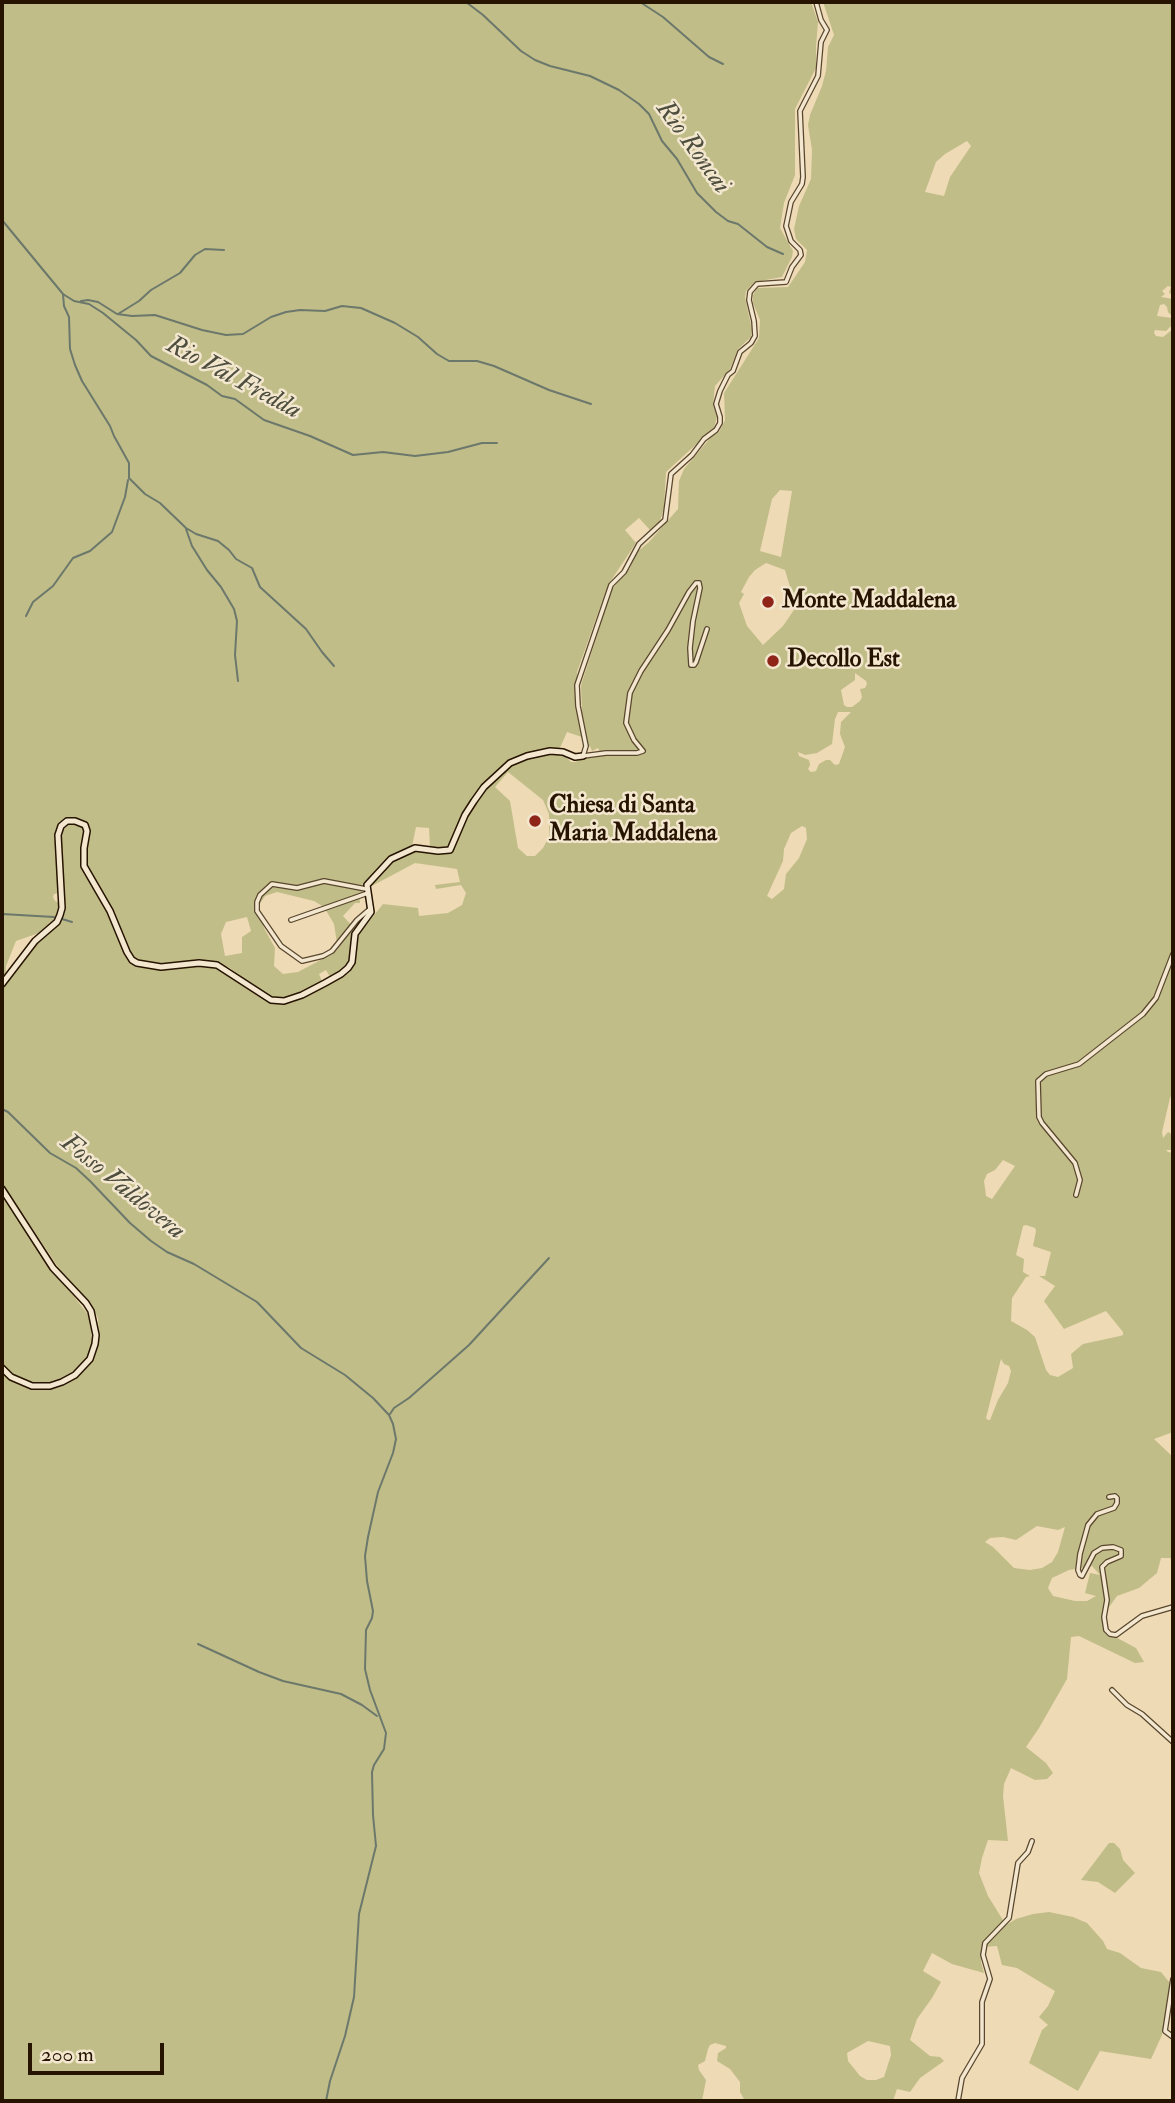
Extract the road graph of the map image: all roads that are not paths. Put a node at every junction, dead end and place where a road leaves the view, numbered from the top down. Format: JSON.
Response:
{"nodes":[{"id":1,"x":816,"y":2,"type":"edge"},
{"id":2,"x":707,"y":629,"type":"dead end"},
{"id":3,"x":583,"y":756,"type":"junction"},
{"id":4,"x":367,"y":891,"type":"junction"},
{"id":5,"x":371,"y":908,"type":"junction"},
{"id":6,"x":291,"y":920,"type":"dead end"},
{"id":7,"x":1173,"y":954,"type":"edge"},
{"id":8,"x":2,"y":984,"type":"edge"},
{"id":9,"x":2,"y":1189,"type":"edge"},
{"id":10,"x":1076,"y":1195,"type":"dead end"},
{"id":11,"x":2,"y":1368,"type":"edge"},
{"id":12,"x":1109,"y":1497,"type":"dead end"},
{"id":13,"x":1173,"y":1607,"type":"edge"},
{"id":14,"x":1112,"y":1690,"type":"dead end"},
{"id":15,"x":1173,"y":1742,"type":"edge"},
{"id":16,"x":1032,"y":1841,"type":"dead end"},
{"id":17,"x":1173,"y":1979,"type":"edge"},
{"id":18,"x":1173,"y":2037,"type":"edge"},
{"id":19,"x":958,"y":2101,"type":"edge"}],
"edges":[{"from":1,"to":3,"type":"street"},
{"from":2,"to":3,"type":"street"},
{"from":3,"to":4,"type":"street"},
{"from":4,"to":5,"type":"street"},
{"from":4,"to":5,"type":"street"},
{"from":4,"to":6,"type":"street"},
{"from":5,"to":8,"type":"street"},
{"from":7,"to":10,"type":"street"},
{"from":9,"to":11,"type":"street"},
{"from":12,"to":13,"type":"street"},
{"from":14,"to":15,"type":"street"},
{"from":16,"to":19,"type":"street"},
{"from":17,"to":18,"type":"street"}]}
